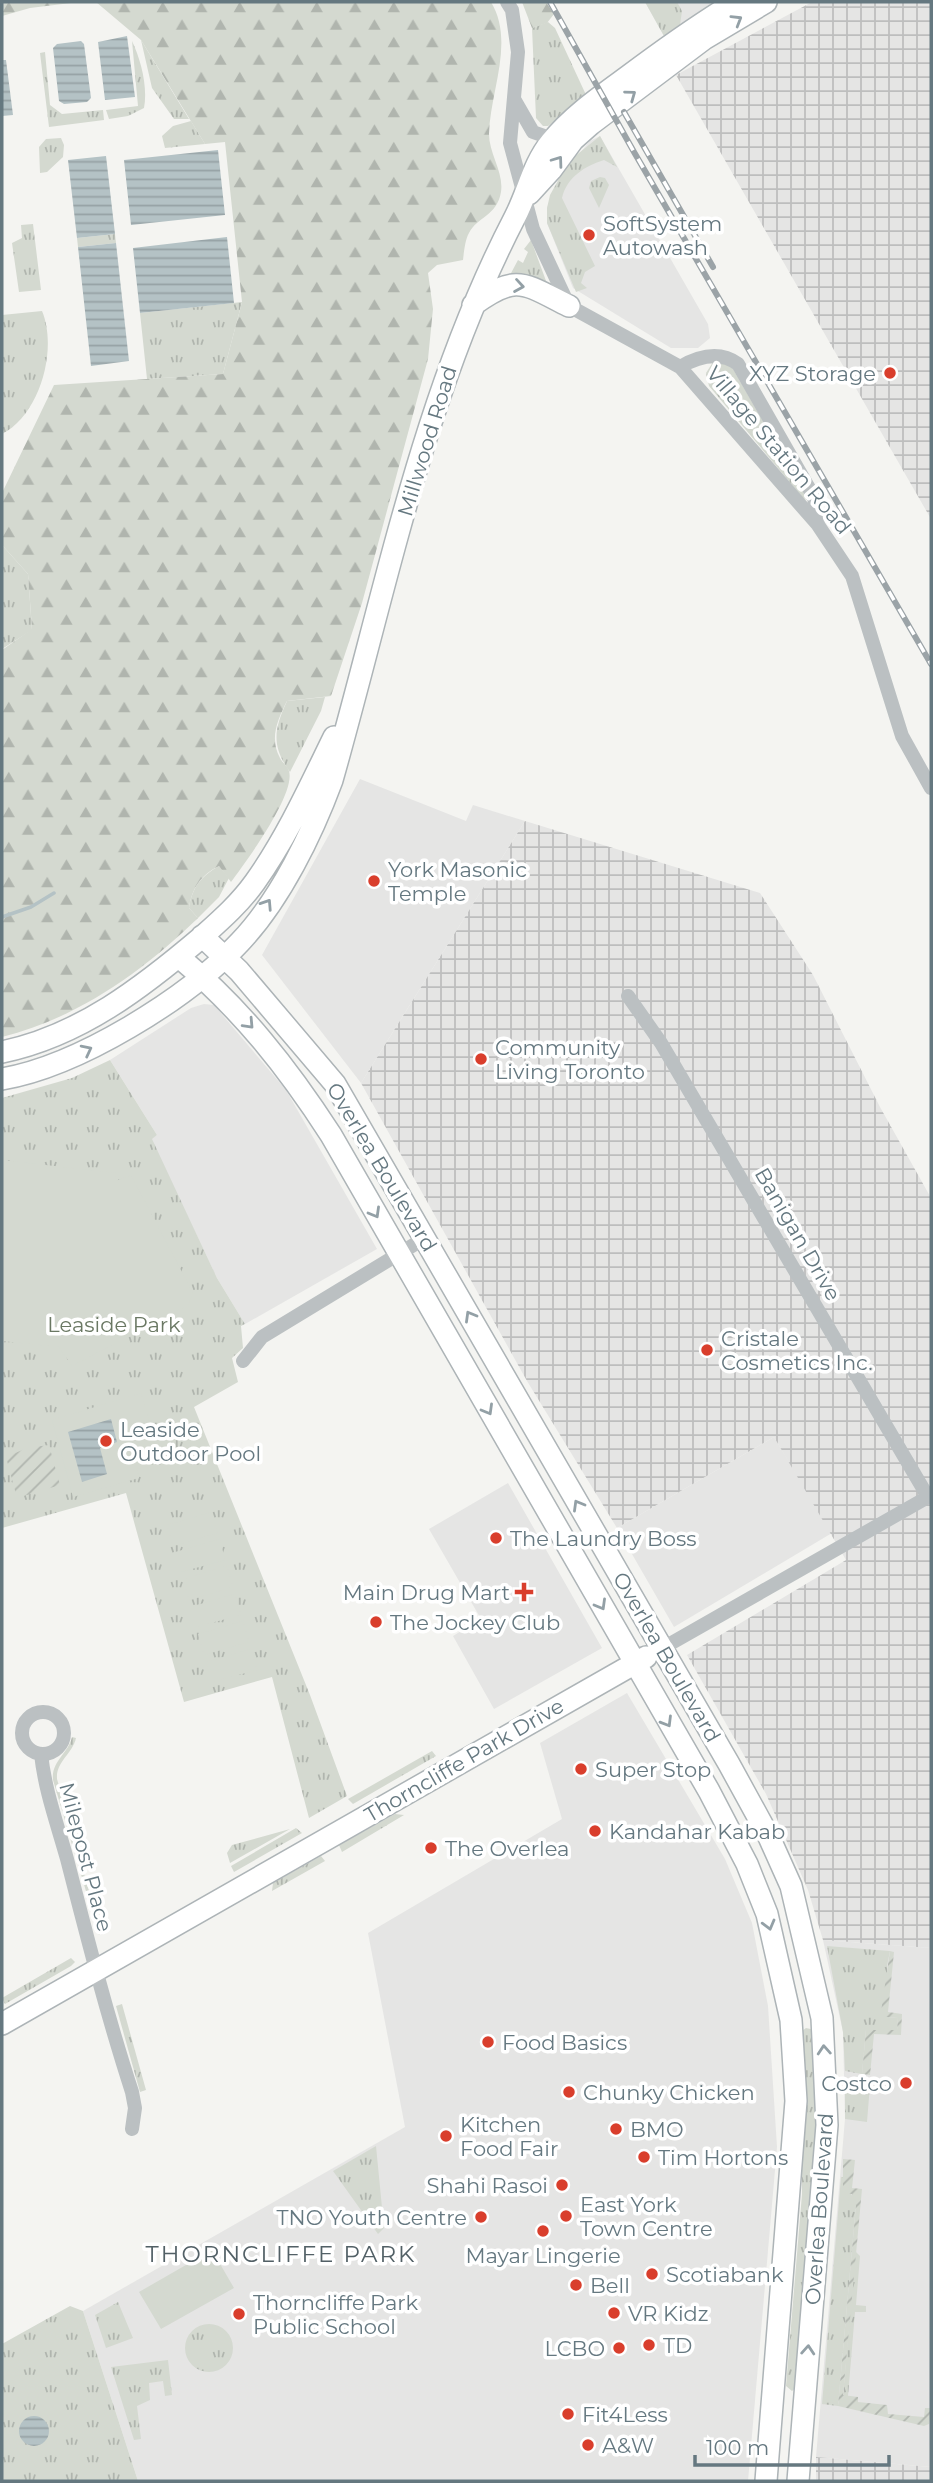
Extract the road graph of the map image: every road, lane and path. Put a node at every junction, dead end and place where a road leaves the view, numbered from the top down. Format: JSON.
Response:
{"nodes":[{"id":1,"x":507,"y":2,"type":"edge"},
{"id":2,"x":736,"y":2,"type":"edge"},
{"id":3,"x":766,"y":2,"type":"edge"},
{"id":4,"x":514,"y":99,"type":"junction"},
{"id":5,"x":553,"y":139,"type":"junction"},
{"id":6,"x":525,"y":198,"type":"junction"},
{"id":7,"x":569,"y":306,"type":"junction"},
{"id":8,"x":471,"y":307,"type":"junction"},
{"id":9,"x":680,"y":368,"type":"junction"},
{"id":10,"x":818,"y":525,"type":"junction"},
{"id":11,"x":354,"y":694,"type":"junction"},
{"id":12,"x":931,"y":788,"type":"edge"},
{"id":13,"x":202,"y":936,"type":"junction"},
{"id":14,"x":179,"y":957,"type":"junction"},
{"id":15,"x":224,"y":957,"type":"junction"},
{"id":16,"x":201,"y":975,"type":"junction"},
{"id":17,"x":628,"y":996,"type":"dead end"},
{"id":18,"x":2,"y":1052,"type":"edge"},
{"id":19,"x":2,"y":1079,"type":"edge"},
{"id":20,"x":425,"y":1238,"type":"junction"},
{"id":21,"x":398,"y":1254,"type":"junction"},
{"id":22,"x":243,"y":1361,"type":"dead end"},
{"id":23,"x":928,"y":1497,"type":"joint"},
{"id":24,"x":661,"y":1649,"type":"junction"},
{"id":25,"x":634,"y":1663,"type":"junction"},
{"id":26,"x":41,"y":1754,"type":"dead end"},
{"id":27,"x":95,"y":1969,"type":"junction"},
{"id":28,"x":2,"y":2024,"type":"edge"},
{"id":29,"x":132,"y":2129,"type":"dead end"},
{"id":30,"x":766,"y":2481,"type":"edge"},
{"id":31,"x":798,"y":2481,"type":"edge"}],
"edges":[{"from":1,"to":4,"type":"street"},
{"from":2,"to":5,"type":"main road","name":"Millwood Road"},
{"from":6,"to":3,"type":"main road","name":"Millwood Road","one_way":true},
{"from":4,"to":5,"type":"street"},
{"from":4,"to":6,"type":"street"},
{"from":5,"to":6,"type":"main road","name":"Millwood Road"},
{"from":6,"to":7,"type":"street"},
{"from":6,"to":8,"type":"main road","name":"Millwood Road"},
{"from":8,"to":7,"type":"main road","one_way":true},
{"from":7,"to":9,"type":"street","name":"Village Station Road"},
{"from":8,"to":11,"type":"main road","name":"Millwood Road"},
{"from":9,"to":10,"type":"street","name":"Village Station Road"},
{"from":9,"to":10,"type":"street"},
{"from":10,"to":12,"type":"street","name":"Village Station Road"},
{"from":11,"to":13,"type":"main road","name":"Millwood Road"},
{"from":15,"to":11,"type":"main road","name":"Millwood Road","one_way":true},
{"from":13,"to":14,"type":"main road","name":"Millwood Road"},
{"from":13,"to":15,"type":"main road","name":"Overlea Boulevard"},
{"from":14,"to":16,"type":"main road","name":"Overlea Boulevard"},
{"from":14,"to":18,"type":"main road","name":"Millwood Road"},
{"from":15,"to":16,"type":"main road","name":"Millwood Road"},
{"from":15,"to":20,"type":"main road","name":"Overlea Boulevard"},
{"from":19,"to":16,"type":"main road","name":"Millwood Road","one_way":true},
{"from":16,"to":21,"type":"main road","name":"Overlea Boulevard","one_way":true},
{"from":17,"to":23,"type":"street","name":"Banigan Drive"},
{"from":20,"to":21,"type":"street"},
{"from":24,"to":20,"type":"main road","name":"Overlea Boulevard","one_way":true},
{"from":21,"to":22,"type":"street"},
{"from":21,"to":25,"type":"main road","name":"Overlea Boulevard","one_way":true},
{"from":23,"to":24,"type":"street","name":"Thorncliffe Park Drive"},
{"from":24,"to":25,"type":"main road","name":"Thorncliffe Park Drive"},
{"from":31,"to":24,"type":"main road","name":"Overlea Boulevard","one_way":true},
{"from":25,"to":27,"type":"main road","name":"Thorncliffe Park Drive"},
{"from":25,"to":30,"type":"main road","name":"Overlea Boulevard","one_way":true},
{"from":26,"to":27,"type":"street","name":"Milepost Place"},
{"from":27,"to":28,"type":"main road","name":"Thorncliffe Park Drive"},
{"from":27,"to":29,"type":"street","name":"Milepost Place"}]}
